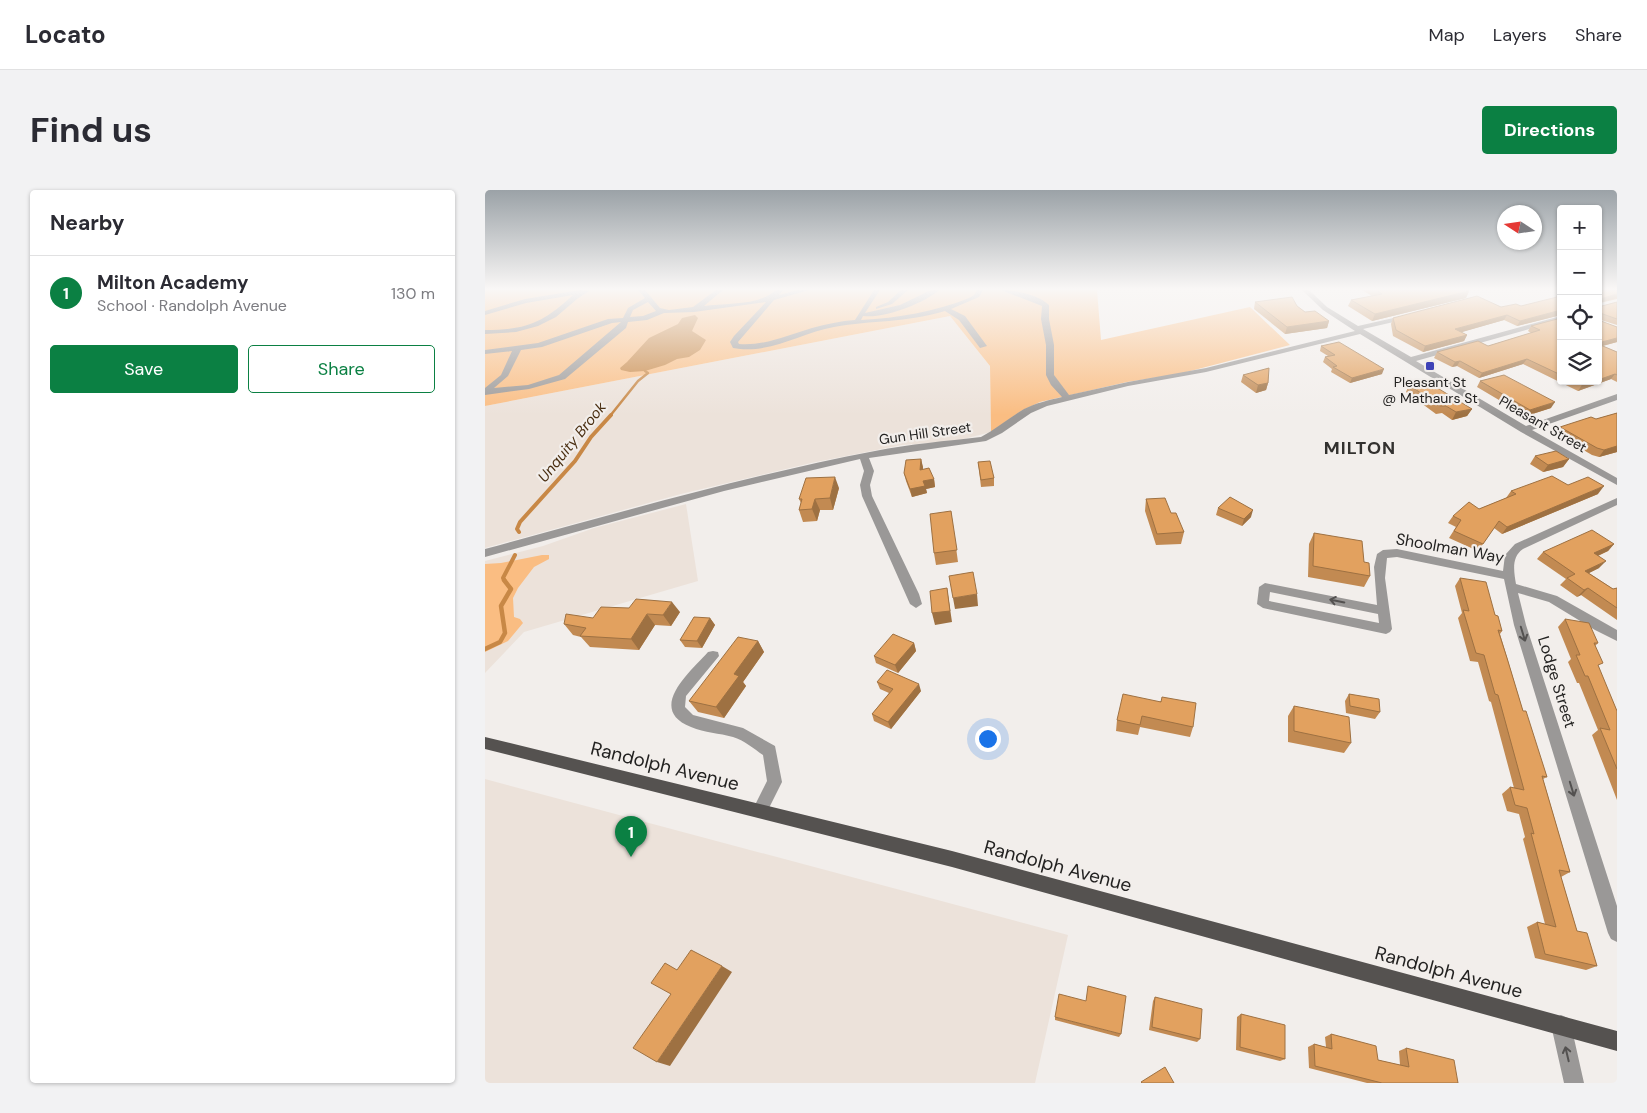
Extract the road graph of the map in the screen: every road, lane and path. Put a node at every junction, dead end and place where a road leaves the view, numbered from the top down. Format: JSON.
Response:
{"nodes":[{"id":1,"x":581,"y":332,"type":"edge"},
{"id":2,"x":616,"y":332,"type":"edge"},
{"id":3,"x":743,"y":332,"type":"edge"},
{"id":4,"x":807,"y":332,"type":"edge"},
{"id":5,"x":972,"y":332,"type":"edge"},
{"id":6,"x":1048,"y":332,"type":"edge"},
{"id":7,"x":1354,"y":332,"type":"edge"},
{"id":8,"x":1363,"y":332,"type":"edge"},
{"id":9,"x":1512,"y":332,"type":"edge"},
{"id":10,"x":983,"y":346,"type":"dead end"},
{"id":11,"x":517,"y":349,"type":"junction"},
{"id":12,"x":485,"y":352,"type":"edge"},
{"id":13,"x":1410,"y":360,"type":"junction"},
{"id":14,"x":485,"y":392,"type":"edge"},
{"id":15,"x":1067,"y":399,"type":"junction"},
{"id":16,"x":1614,"y":400,"type":"edge"},
{"id":17,"x":1524,"y":430,"type":"junction"},
{"id":18,"x":864,"y":456,"type":"junction"},
{"id":19,"x":1617,"y":482,"type":"edge"},
{"id":20,"x":1617,"y":501,"type":"edge"},
{"id":21,"x":485,"y":554,"type":"edge"},
{"id":22,"x":1511,"y":581,"type":"junction"},
{"id":23,"x":916,"y":604,"type":"dead end"},
{"id":24,"x":1385,"y":611,"type":"junction"},
{"id":25,"x":1617,"y":636,"type":"edge"},
{"id":26,"x":713,"y":656,"type":"dead end"},
{"id":27,"x":485,"y":743,"type":"edge"},
{"id":28,"x":760,"y":811,"type":"junction"},
{"id":29,"x":1617,"y":933,"type":"edge"},
{"id":30,"x":1561,"y":1025,"type":"junction"},
{"id":31,"x":1617,"y":1041,"type":"edge"},
{"id":32,"x":1574,"y":1083,"type":"edge"}],
"edges":[{"from":1,"to":11,"type":"street"},
{"from":2,"to":14,"type":"street"},
{"from":3,"to":4,"type":"street"},
{"from":5,"to":10,"type":"street"},
{"from":6,"to":15,"type":"street"},
{"from":7,"to":15,"type":"street","name":"Gun Hill Street"},
{"from":8,"to":13,"type":"street","name":"Pleasant Street"},
{"from":9,"to":13,"type":"street"},
{"from":11,"to":12,"type":"street"},
{"from":11,"to":14,"type":"street"},
{"from":13,"to":17,"type":"street","name":"Pleasant Street"},
{"from":15,"to":18,"type":"street","name":"Gun Hill Street"},
{"from":16,"to":17,"type":"street"},
{"from":17,"to":19,"type":"street","name":"Pleasant Street"},
{"from":18,"to":21,"type":"street","name":"Gun Hill Street"},
{"from":18,"to":23,"type":"street"},
{"from":20,"to":22,"type":"street","name":"Lodge Street"},
{"from":22,"to":24,"type":"street","name":"Shoolman Way"},
{"from":22,"to":25,"type":"street"},
{"from":22,"to":29,"type":"street","name":"Lodge Street","one_way":true},
{"from":24,"to":24,"type":"street","one_way":true},
{"from":26,"to":28,"type":"street"},
{"from":27,"to":28,"type":"main road","name":"Randolph Avenue"},
{"from":28,"to":30,"type":"main road","name":"Randolph Avenue"},
{"from":30,"to":31,"type":"main road","name":"Randolph Avenue"},
{"from":32,"to":30,"type":"street","one_way":true}]}
